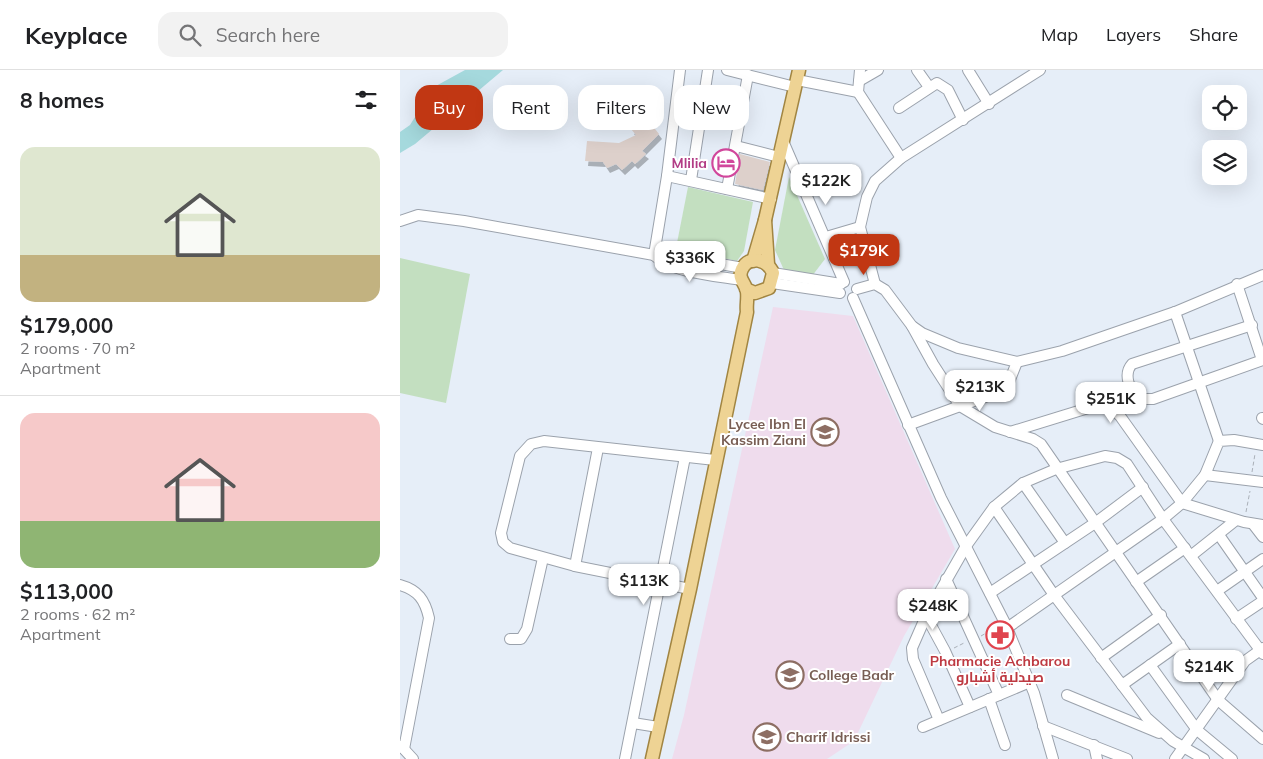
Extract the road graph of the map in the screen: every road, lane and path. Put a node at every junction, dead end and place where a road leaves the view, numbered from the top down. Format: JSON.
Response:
{"nodes":[{"id":1,"x":680,"y":70,"type":"edge"},
{"id":2,"x":708,"y":70,"type":"edge"},
{"id":3,"x":727,"y":70,"type":"edge"},
{"id":4,"x":860,"y":70,"type":"edge"},
{"id":5,"x":878,"y":70,"type":"edge"},
{"id":6,"x":917,"y":70,"type":"edge"},
{"id":7,"x":968,"y":70,"type":"edge"},
{"id":8,"x":1040,"y":70,"type":"edge"},
{"id":9,"x":748,"y":75,"type":"junction"},
{"id":10,"x":797,"y":79,"type":"edge"},
{"id":11,"x":859,"y":81,"type":"junction"},
{"id":12,"x":929,"y":87,"type":"junction"},
{"id":13,"x":858,"y":92,"type":"junction"},
{"id":14,"x":990,"y":104,"type":"junction"},
{"id":15,"x":899,"y":108,"type":"dead end"},
{"id":16,"x":963,"y":120,"type":"junction"},
{"id":17,"x":783,"y":141,"type":"junction"},
{"id":18,"x":736,"y":146,"type":"junction"},
{"id":19,"x":779,"y":157,"type":"junction"},
{"id":20,"x":901,"y":158,"type":"junction"},
{"id":21,"x":667,"y":176,"type":"junction"},
{"id":22,"x":691,"y":180,"type":"junction"},
{"id":23,"x":728,"y":189,"type":"junction"},
{"id":24,"x":770,"y":199,"type":"junction"},
{"id":25,"x":765,"y":220,"type":"junction"},
{"id":26,"x":400,"y":221,"type":"edge"},
{"id":27,"x":860,"y":227,"type":"junction"},
{"id":28,"x":826,"y":237,"type":"junction"},
{"id":29,"x":654,"y":255,"type":"junction"},
{"id":30,"x":746,"y":274,"type":"junction"},
{"id":31,"x":771,"y":274,"type":"junction"},
{"id":32,"x":1263,"y":275,"type":"edge"},
{"id":33,"x":875,"y":284,"type":"junction"},
{"id":34,"x":1237,"y":284,"type":"junction"},
{"id":35,"x":842,"y":287,"type":"junction"},
{"id":36,"x":760,"y":292,"type":"junction"},
{"id":37,"x":855,"y":294,"type":"junction"},
{"id":38,"x":746,"y":312,"type":"junction"},
{"id":39,"x":1175,"y":312,"type":"junction"},
{"id":40,"x":912,"y":326,"type":"junction"},
{"id":41,"x":1252,"y":326,"type":"junction"},
{"id":42,"x":1188,"y":348,"type":"junction"},
{"id":43,"x":1263,"y":360,"type":"edge"},
{"id":44,"x":1017,"y":362,"type":"junction"},
{"id":45,"x":1200,"y":383,"type":"junction"},
{"id":46,"x":960,"y":406,"type":"junction"},
{"id":47,"x":908,"y":425,"type":"junction"},
{"id":48,"x":1010,"y":432,"type":"junction"},
{"id":49,"x":1219,"y":441,"type":"junction"},
{"id":50,"x":1263,"y":445,"type":"edge"},
{"id":51,"x":598,"y":448,"type":"junction"},
{"id":52,"x":685,"y":457,"type":"junction"},
{"id":53,"x":715,"y":460,"type":"junction"},
{"id":54,"x":1056,"y":469,"type":"junction"},
{"id":55,"x":1205,"y":475,"type":"junction"},
{"id":56,"x":1263,"y":482,"type":"edge"},
{"id":57,"x":1023,"y":483,"type":"junction"},
{"id":58,"x":1143,"y":487,"type":"junction"},
{"id":59,"x":1182,"y":502,"type":"junction"},
{"id":60,"x":994,"y":507,"type":"junction"},
{"id":61,"x":1163,"y":519,"type":"junction"},
{"id":62,"x":1236,"y":520,"type":"junction"},
{"id":63,"x":1095,"y":523,"type":"junction"},
{"id":64,"x":1258,"y":524,"type":"edge"},
{"id":65,"x":1219,"y":535,"type":"junction"},
{"id":66,"x":1263,"y":537,"type":"edge"},
{"id":67,"x":1065,"y":543,"type":"junction"},
{"id":68,"x":966,"y":546,"type":"junction"},
{"id":69,"x":1188,"y":552,"type":"junction"},
{"id":70,"x":1115,"y":553,"type":"junction"},
{"id":71,"x":543,"y":558,"type":"junction"},
{"id":72,"x":1263,"y":559,"type":"edge"},
{"id":73,"x":1033,"y":564,"type":"junction"},
{"id":74,"x":575,"y":566,"type":"junction"},
{"id":75,"x":1245,"y":572,"type":"junction"},
{"id":76,"x":946,"y":579,"type":"junction"},
{"id":77,"x":1136,"y":582,"type":"junction"},
{"id":78,"x":662,"y":584,"type":"junction"},
{"id":79,"x":400,"y":585,"type":"edge"},
{"id":80,"x":690,"y":589,"type":"junction"},
{"id":81,"x":1217,"y":592,"type":"junction"},
{"id":82,"x":990,"y":593,"type":"junction"},
{"id":83,"x":1054,"y":595,"type":"junction"},
{"id":84,"x":1263,"y":599,"type":"edge"},
{"id":85,"x":926,"y":616,"type":"junction"},
{"id":86,"x":1161,"y":616,"type":"junction"},
{"id":87,"x":1236,"y":619,"type":"junction"},
{"id":88,"x":1007,"y":628,"type":"junction"},
{"id":89,"x":510,"y":639,"type":"dead end"},
{"id":90,"x":1180,"y":644,"type":"junction"},
{"id":91,"x":1262,"y":651,"type":"edge"},
{"id":92,"x":1101,"y":658,"type":"junction"},
{"id":93,"x":1150,"y":665,"type":"junction"},
{"id":94,"x":1030,"y":682,"type":"junction"},
{"id":95,"x":1122,"y":685,"type":"junction"},
{"id":96,"x":1067,"y":695,"type":"dead end"},
{"id":97,"x":994,"y":697,"type":"junction"},
{"id":98,"x":1218,"y":700,"type":"junction"},
{"id":99,"x":970,"y":707,"type":"junction"},
{"id":100,"x":940,"y":720,"type":"junction"},
{"id":101,"x":633,"y":723,"type":"junction"},
{"id":102,"x":1043,"y":726,"type":"junction"},
{"id":103,"x":658,"y":727,"type":"junction"},
{"id":104,"x":923,"y":727,"type":"dead end"},
{"id":105,"x":1197,"y":730,"type":"junction"},
{"id":106,"x":1166,"y":736,"type":"junction"},
{"id":107,"x":1263,"y":739,"type":"edge"},
{"id":108,"x":1006,"y":745,"type":"dead end"},
{"id":109,"x":1094,"y":745,"type":"junction"},
{"id":110,"x":402,"y":747,"type":"edge"},
{"id":111,"x":1184,"y":749,"type":"junction"},
{"id":112,"x":413,"y":759,"type":"edge"},
{"id":113,"x":625,"y":759,"type":"edge"},
{"id":114,"x":652,"y":759,"type":"edge"},
{"id":115,"x":1053,"y":759,"type":"edge"},
{"id":116,"x":1097,"y":759,"type":"edge"},
{"id":117,"x":1127,"y":759,"type":"edge"},
{"id":118,"x":1176,"y":759,"type":"edge"},
{"id":119,"x":1204,"y":759,"type":"edge"},
{"id":120,"x":1232,"y":759,"type":"edge"}],
"edges":[{"from":1,"to":21,"type":"street"},
{"from":2,"to":22,"type":"street"},
{"from":3,"to":9,"type":"street"},
{"from":4,"to":11,"type":"street"},
{"from":5,"to":11,"type":"street"},
{"from":6,"to":12,"type":"street"},
{"from":7,"to":14,"type":"street"},
{"from":8,"to":14,"type":"street"},
{"from":9,"to":10,"type":"street"},
{"from":9,"to":18,"type":"street"},
{"from":10,"to":13,"type":"street"},
{"from":10,"to":17,"type":"main road"},
{"from":11,"to":13,"type":"street"},
{"from":12,"to":15,"type":"street"},
{"from":12,"to":16,"type":"street"},
{"from":13,"to":20,"type":"street"},
{"from":14,"to":16,"type":"street"},
{"from":16,"to":20,"type":"street"},
{"from":17,"to":19,"type":"main road"},
{"from":17,"to":28,"type":"street"},
{"from":18,"to":19,"type":"street"},
{"from":18,"to":23,"type":"street"},
{"from":19,"to":24,"type":"main road"},
{"from":20,"to":27,"type":"street"},
{"from":21,"to":22,"type":"street"},
{"from":21,"to":29,"type":"street"},
{"from":22,"to":23,"type":"street"},
{"from":23,"to":24,"type":"street"},
{"from":24,"to":25,"type":"main road"},
{"from":25,"to":30,"type":"main road"},
{"from":25,"to":31,"type":"main road"},
{"from":26,"to":29,"type":"street"},
{"from":27,"to":28,"type":"street"},
{"from":27,"to":33,"type":"street"},
{"from":28,"to":35,"type":"street"},
{"from":29,"to":30,"type":"street"},
{"from":30,"to":31,"type":"main road"},
{"from":30,"to":36,"type":"main road"},
{"from":30,"to":38,"type":"main road"},
{"from":31,"to":35,"type":"street"},
{"from":31,"to":36,"type":"main road"},
{"from":32,"to":34,"type":"street"},
{"from":33,"to":37,"type":"street"},
{"from":33,"to":40,"type":"street"},
{"from":34,"to":39,"type":"street"},
{"from":34,"to":41,"type":"street"},
{"from":35,"to":37,"type":"street"},
{"from":35,"to":37,"type":"street"},
{"from":36,"to":38,"type":"main road"},
{"from":37,"to":47,"type":"street"},
{"from":38,"to":53,"type":"main road"},
{"from":39,"to":42,"type":"street"},
{"from":39,"to":44,"type":"street"},
{"from":40,"to":44,"type":"street"},
{"from":40,"to":46,"type":"street"},
{"from":41,"to":42,"type":"street"},
{"from":41,"to":43,"type":"street"},
{"from":42,"to":45,"type":"street"},
{"from":42,"to":45,"type":"street"},
{"from":43,"to":45,"type":"street"},
{"from":44,"to":46,"type":"street"},
{"from":45,"to":49,"type":"street"},
{"from":46,"to":47,"type":"street"},
{"from":46,"to":48,"type":"street"},
{"from":47,"to":68,"type":"street"},
{"from":48,"to":54,"type":"street"},
{"from":48,"to":59,"type":"street"},
{"from":49,"to":50,"type":"street"},
{"from":49,"to":55,"type":"street"},
{"from":51,"to":52,"type":"street"},
{"from":51,"to":71,"type":"street"},
{"from":51,"to":74,"type":"street"},
{"from":52,"to":53,"type":"street"},
{"from":52,"to":78,"type":"street"},
{"from":53,"to":80,"type":"main road"},
{"from":54,"to":57,"type":"street"},
{"from":54,"to":58,"type":"street"},
{"from":54,"to":63,"type":"street"},
{"from":55,"to":56,"type":"street"},
{"from":55,"to":59,"type":"street"},
{"from":57,"to":60,"type":"street"},
{"from":57,"to":67,"type":"street"},
{"from":58,"to":61,"type":"street"},
{"from":58,"to":63,"type":"street"},
{"from":59,"to":61,"type":"street"},
{"from":59,"to":62,"type":"street"},
{"from":60,"to":68,"type":"street"},
{"from":60,"to":73,"type":"street"},
{"from":61,"to":69,"type":"street"},
{"from":61,"to":70,"type":"street"},
{"from":62,"to":64,"type":"street"},
{"from":62,"to":65,"type":"street"},
{"from":63,"to":67,"type":"street"},
{"from":63,"to":70,"type":"street"},
{"from":64,"to":66,"type":"street"},
{"from":65,"to":69,"type":"street"},
{"from":65,"to":75,"type":"street"},
{"from":67,"to":73,"type":"street"},
{"from":68,"to":76,"type":"street"},
{"from":68,"to":82,"type":"street"},
{"from":69,"to":77,"type":"street"},
{"from":69,"to":81,"type":"street"},
{"from":70,"to":77,"type":"street"},
{"from":70,"to":83,"type":"street"},
{"from":71,"to":74,"type":"street"},
{"from":71,"to":89,"type":"street"},
{"from":72,"to":75,"type":"street"},
{"from":73,"to":82,"type":"street"},
{"from":73,"to":83,"type":"street"},
{"from":74,"to":78,"type":"street"},
{"from":75,"to":81,"type":"street"},
{"from":75,"to":84,"type":"street"},
{"from":76,"to":85,"type":"street"},
{"from":76,"to":97,"type":"street"},
{"from":77,"to":86,"type":"street"},
{"from":78,"to":80,"type":"street"},
{"from":78,"to":101,"type":"street"},
{"from":79,"to":110,"type":"street"},
{"from":80,"to":103,"type":"main road"},
{"from":81,"to":87,"type":"street"},
{"from":82,"to":88,"type":"street"},
{"from":83,"to":88,"type":"street"},
{"from":83,"to":92,"type":"street"},
{"from":84,"to":87,"type":"street"},
{"from":85,"to":99,"type":"street"},
{"from":85,"to":100,"type":"street"},
{"from":86,"to":90,"type":"street"},
{"from":86,"to":92,"type":"street"},
{"from":87,"to":91,"type":"street"},
{"from":88,"to":94,"type":"street"},
{"from":90,"to":93,"type":"street"},
{"from":90,"to":98,"type":"street"},
{"from":91,"to":98,"type":"street"},
{"from":92,"to":95,"type":"street"},
{"from":93,"to":95,"type":"street"},
{"from":93,"to":105,"type":"street"},
{"from":94,"to":97,"type":"street"},
{"from":94,"to":102,"type":"street"},
{"from":95,"to":106,"type":"street"},
{"from":96,"to":106,"type":"street"},
{"from":97,"to":99,"type":"street"},
{"from":97,"to":108,"type":"street"},
{"from":98,"to":105,"type":"street"},
{"from":98,"to":107,"type":"street"},
{"from":99,"to":100,"type":"street"},
{"from":100,"to":104,"type":"street"},
{"from":101,"to":103,"type":"street"},
{"from":101,"to":113,"type":"street"},
{"from":102,"to":109,"type":"street"},
{"from":102,"to":115,"type":"street"},
{"from":103,"to":114,"type":"main road"},
{"from":105,"to":111,"type":"street"},
{"from":105,"to":120,"type":"street"},
{"from":106,"to":111,"type":"street"},
{"from":109,"to":116,"type":"street"},
{"from":109,"to":117,"type":"street"},
{"from":110,"to":112,"type":"street"},
{"from":111,"to":118,"type":"street"},
{"from":111,"to":119,"type":"street"}]}
